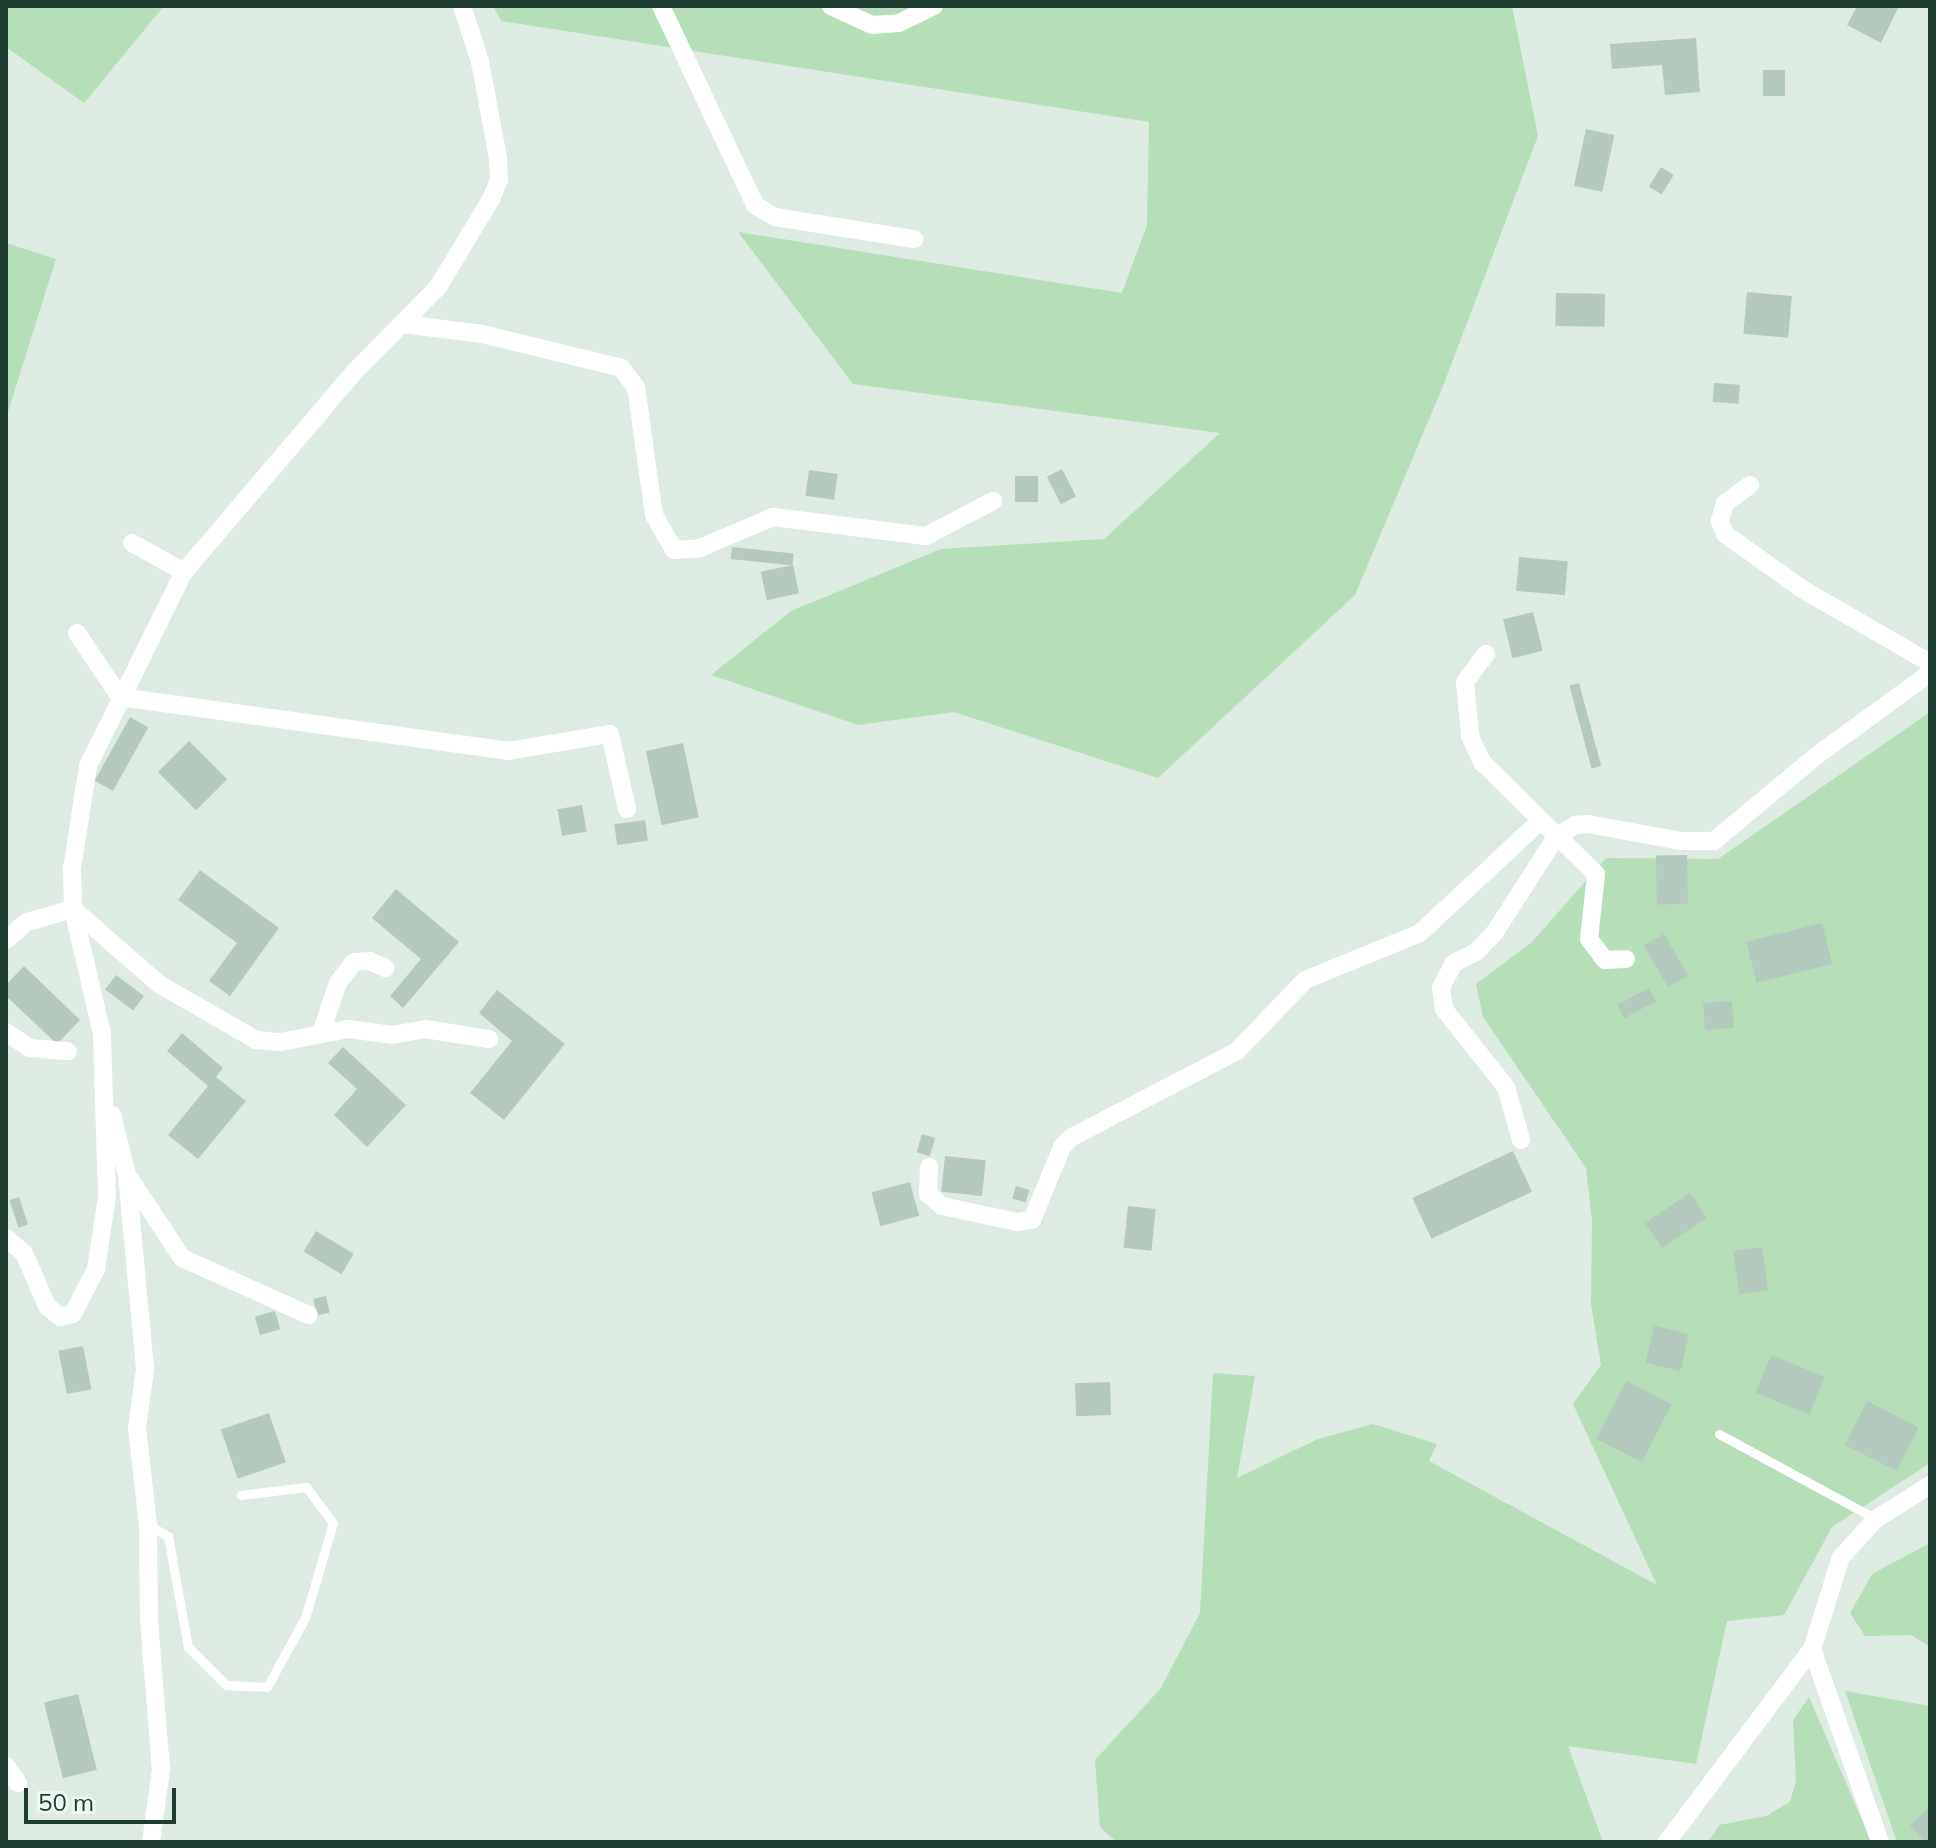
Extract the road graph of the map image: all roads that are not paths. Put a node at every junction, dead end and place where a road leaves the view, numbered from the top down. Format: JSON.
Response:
{"nodes":[{"id":1,"x":462,"y":6,"type":"edge"},
{"id":2,"x":661,"y":6,"type":"edge"},
{"id":3,"x":831,"y":6,"type":"edge"},
{"id":4,"x":934,"y":6,"type":"edge"},
{"id":5,"x":914,"y":239,"type":"dead end"},
{"id":6,"x":403,"y":324,"type":"junction"},
{"id":7,"x":1750,"y":485,"type":"dead end"},
{"id":8,"x":993,"y":501,"type":"dead end"},
{"id":9,"x":132,"y":543,"type":"dead end"},
{"id":10,"x":184,"y":572,"type":"junction"},
{"id":11,"x":77,"y":633,"type":"dead end"},
{"id":12,"x":1486,"y":654,"type":"dead end"},
{"id":13,"x":1930,"y":663,"type":"edge"},
{"id":14,"x":1930,"y":673,"type":"edge"},
{"id":15,"x":120,"y":697,"type":"junction"},
{"id":16,"x":627,"y":809,"type":"dead end"},
{"id":17,"x":1540,"y":821,"type":"junction"},
{"id":18,"x":1556,"y":837,"type":"junction"},
{"id":19,"x":73,"y":909,"type":"junction"},
{"id":20,"x":6,"y":940,"type":"edge"},
{"id":21,"x":1626,"y":959,"type":"dead end"},
{"id":22,"x":385,"y":968,"type":"dead end"},
{"id":23,"x":322,"y":1030,"type":"junction"},
{"id":24,"x":6,"y":1032,"type":"edge"},
{"id":25,"x":489,"y":1039,"type":"dead end"},
{"id":26,"x":68,"y":1051,"type":"dead end"},
{"id":27,"x":103,"y":1077,"type":"junction"},
{"id":28,"x":1521,"y":1140,"type":"dead end"},
{"id":29,"x":929,"y":1167,"type":"dead end"},
{"id":30,"x":127,"y":1175,"type":"junction"},
{"id":31,"x":6,"y":1238,"type":"edge"},
{"id":32,"x":309,"y":1315,"type":"dead end"},
{"id":33,"x":1719,"y":1434,"type":"dead end"},
{"id":34,"x":1930,"y":1485,"type":"edge"},
{"id":35,"x":240,"y":1495,"type":"dead end"},
{"id":36,"x":1876,"y":1519,"type":"junction"},
{"id":37,"x":148,"y":1525,"type":"junction"},
{"id":38,"x":1812,"y":1649,"type":"junction"},
{"id":39,"x":6,"y":1766,"type":"edge"},
{"id":40,"x":18,"y":1783,"type":"dead end"},
{"id":41,"x":151,"y":1842,"type":"edge"},
{"id":42,"x":1667,"y":1842,"type":"edge"},
{"id":43,"x":1880,"y":1842,"type":"edge"}],
"edges":[{"from":1,"to":6,"type":"street"},
{"from":2,"to":5,"type":"street"},
{"from":3,"to":4,"type":"street"},
{"from":6,"to":8,"type":"street"},
{"from":6,"to":10,"type":"street"},
{"from":7,"to":13,"type":"street"},
{"from":9,"to":10,"type":"street"},
{"from":10,"to":15,"type":"street"},
{"from":11,"to":15,"type":"street"},
{"from":12,"to":17,"type":"street"},
{"from":14,"to":18,"type":"street"},
{"from":15,"to":16,"type":"street"},
{"from":15,"to":19,"type":"street"},
{"from":17,"to":18,"type":"street"},
{"from":17,"to":29,"type":"street"},
{"from":18,"to":21,"type":"street"},
{"from":18,"to":28,"type":"street"},
{"from":19,"to":20,"type":"street"},
{"from":19,"to":23,"type":"street"},
{"from":19,"to":27,"type":"street"},
{"from":22,"to":23,"type":"street"},
{"from":23,"to":25,"type":"street"},
{"from":24,"to":26,"type":"street"},
{"from":27,"to":30,"type":"street"},
{"from":27,"to":31,"type":"street"},
{"from":30,"to":32,"type":"street"},
{"from":30,"to":37,"type":"street"},
{"from":33,"to":36,"type":"lane"},
{"from":34,"to":36,"type":"street"},
{"from":35,"to":37,"type":"lane"},
{"from":36,"to":38,"type":"street"},
{"from":37,"to":41,"type":"street"},
{"from":38,"to":42,"type":"street"},
{"from":38,"to":43,"type":"street"},
{"from":39,"to":40,"type":"street"}]}
